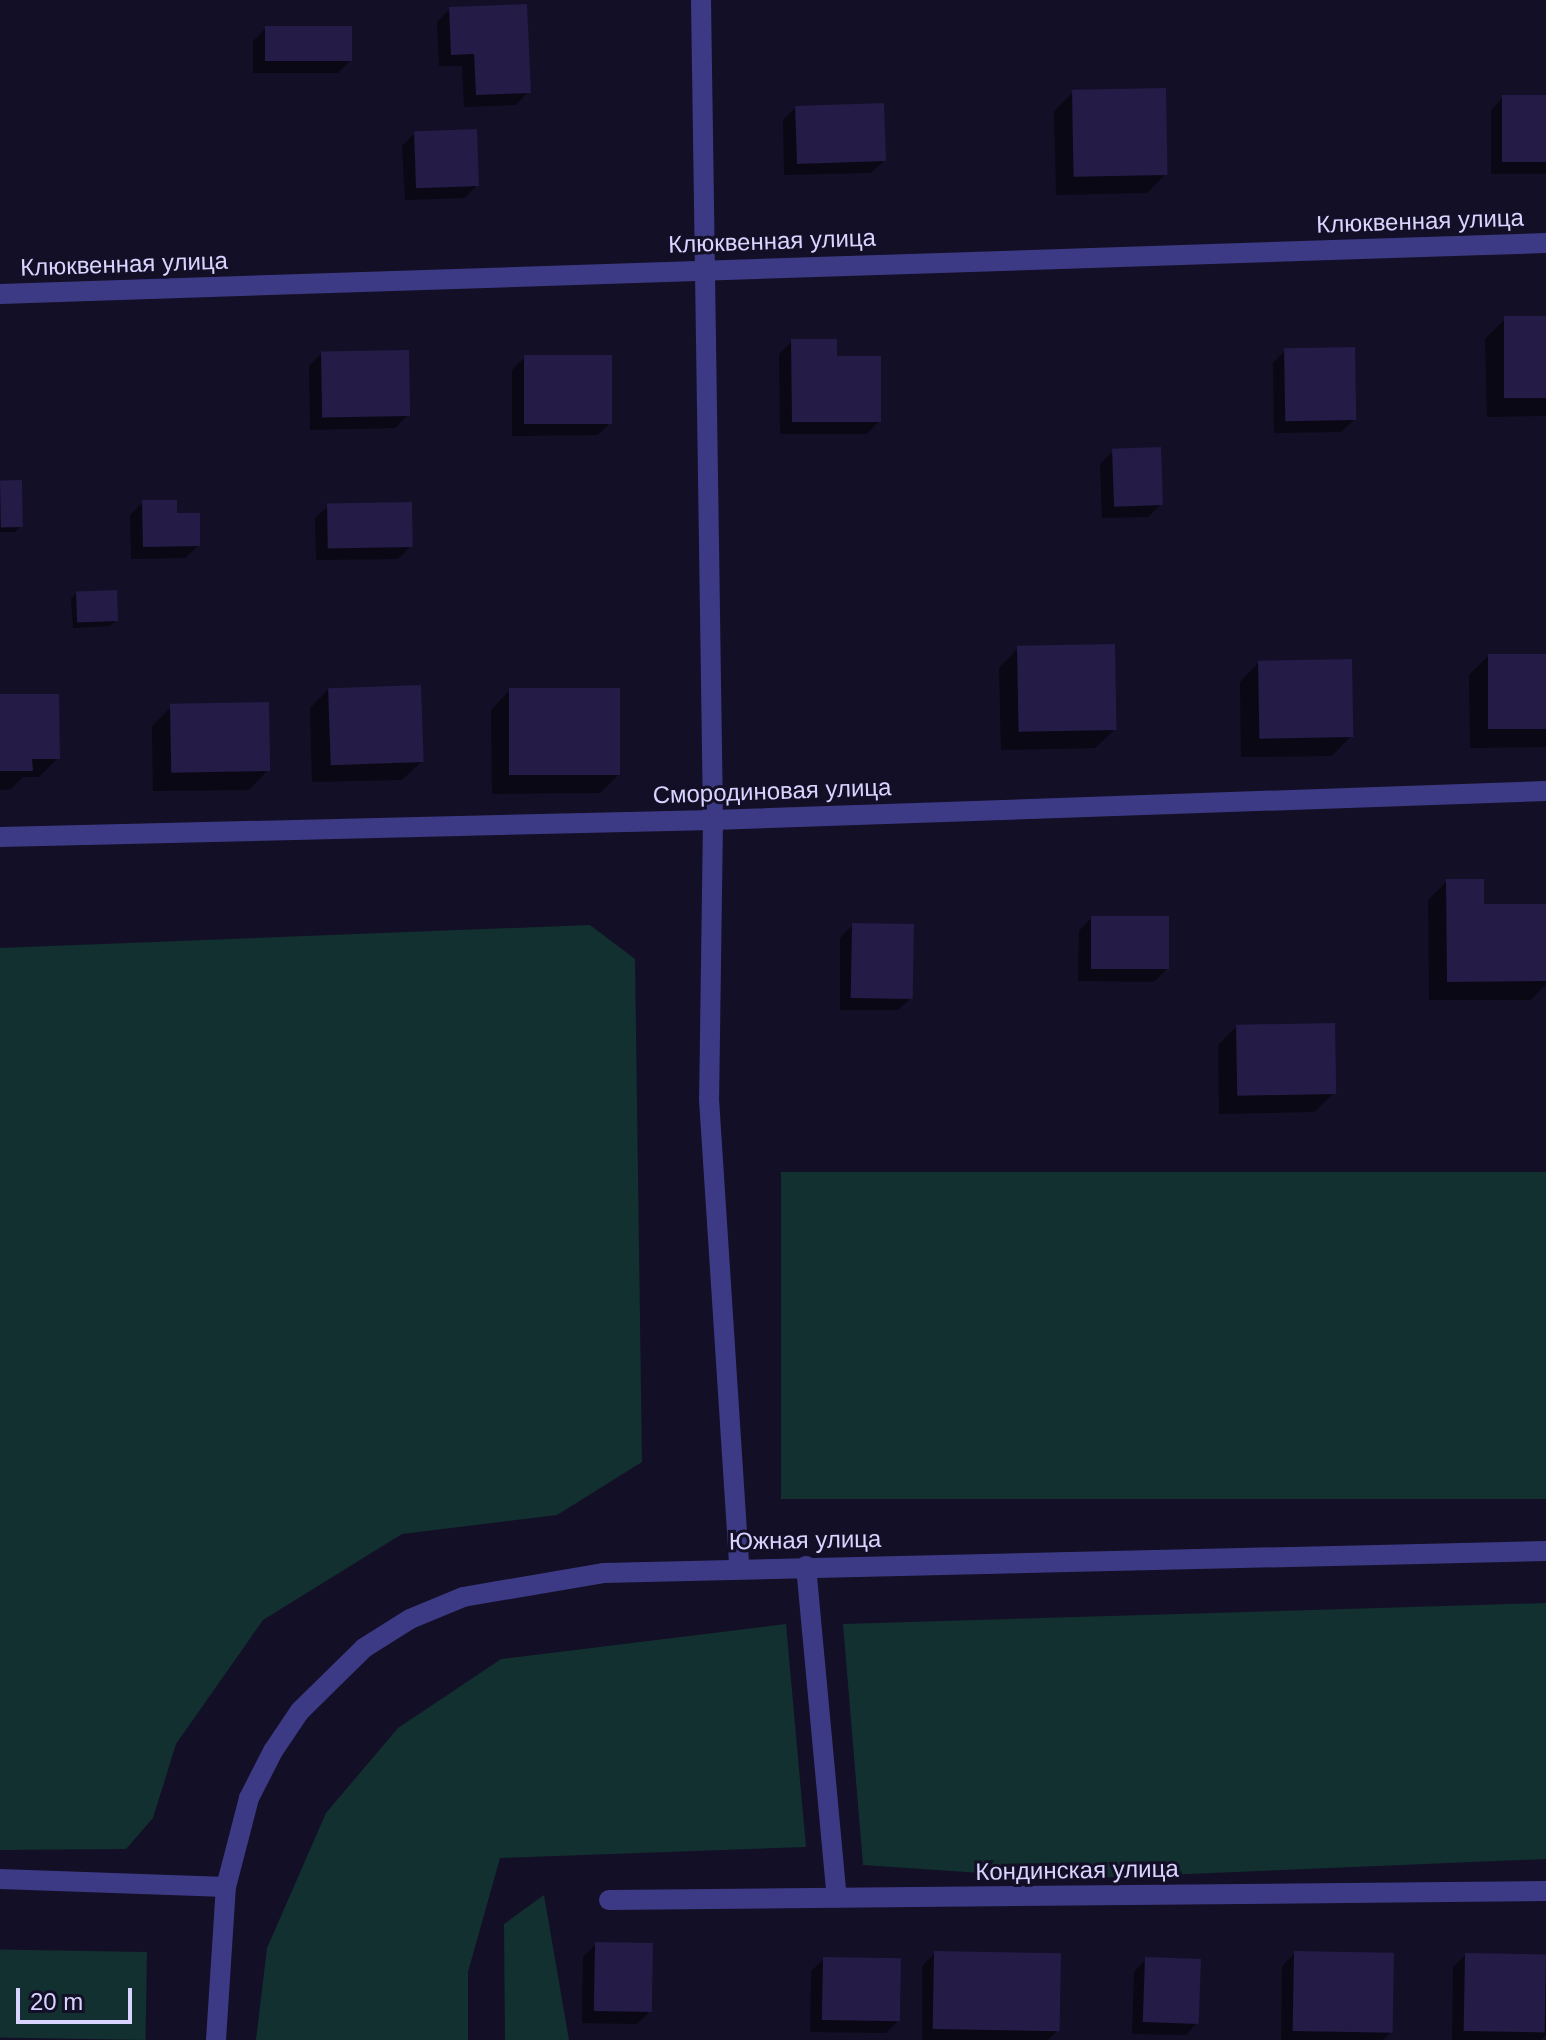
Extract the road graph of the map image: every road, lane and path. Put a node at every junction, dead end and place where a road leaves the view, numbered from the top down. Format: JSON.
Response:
{"nodes":[{"id":1,"x":701,"y":0,"type":"edge"},
{"id":2,"x":1546,"y":243,"type":"edge"},
{"id":3,"x":708,"y":269,"type":"junction"},
{"id":4,"x":0,"y":294,"type":"edge"},
{"id":5,"x":1546,"y":791,"type":"edge"},
{"id":6,"x":713,"y":820,"type":"junction"},
{"id":7,"x":0,"y":837,"type":"edge"},
{"id":8,"x":1546,"y":1551,"type":"edge"},
{"id":9,"x":806,"y":1566,"type":"junction"},
{"id":10,"x":739,"y":1568,"type":"junction"},
{"id":11,"x":0,"y":1879,"type":"edge"},
{"id":12,"x":226,"y":1887,"type":"junction"},
{"id":13,"x":1546,"y":1891,"type":"edge"},
{"id":14,"x":837,"y":1898,"type":"junction"},
{"id":15,"x":609,"y":1900,"type":"dead end"},
{"id":16,"x":216,"y":2040,"type":"edge"}],
"edges":[{"from":1,"to":3,"type":"street"},
{"from":2,"to":3,"type":"street","name":"Клюквенная улица"},
{"from":3,"to":4,"type":"street","name":"Клюквенная улица"},
{"from":3,"to":6,"type":"street"},
{"from":5,"to":6,"type":"street","name":"Смородиновая улица"},
{"from":6,"to":7,"type":"street","name":"Смородиновая улица"},
{"from":6,"to":10,"type":"street"},
{"from":8,"to":9,"type":"street","name":"Южная улица"},
{"from":9,"to":10,"type":"street","name":"Южная улица"},
{"from":9,"to":14,"type":"street"},
{"from":10,"to":12,"type":"street","name":"Южная улица"},
{"from":11,"to":12,"type":"street"},
{"from":12,"to":16,"type":"street","name":"Южная улица"},
{"from":13,"to":14,"type":"street","name":"Кондинская улица"},
{"from":14,"to":15,"type":"street","name":"Кондинская улица"}]}
